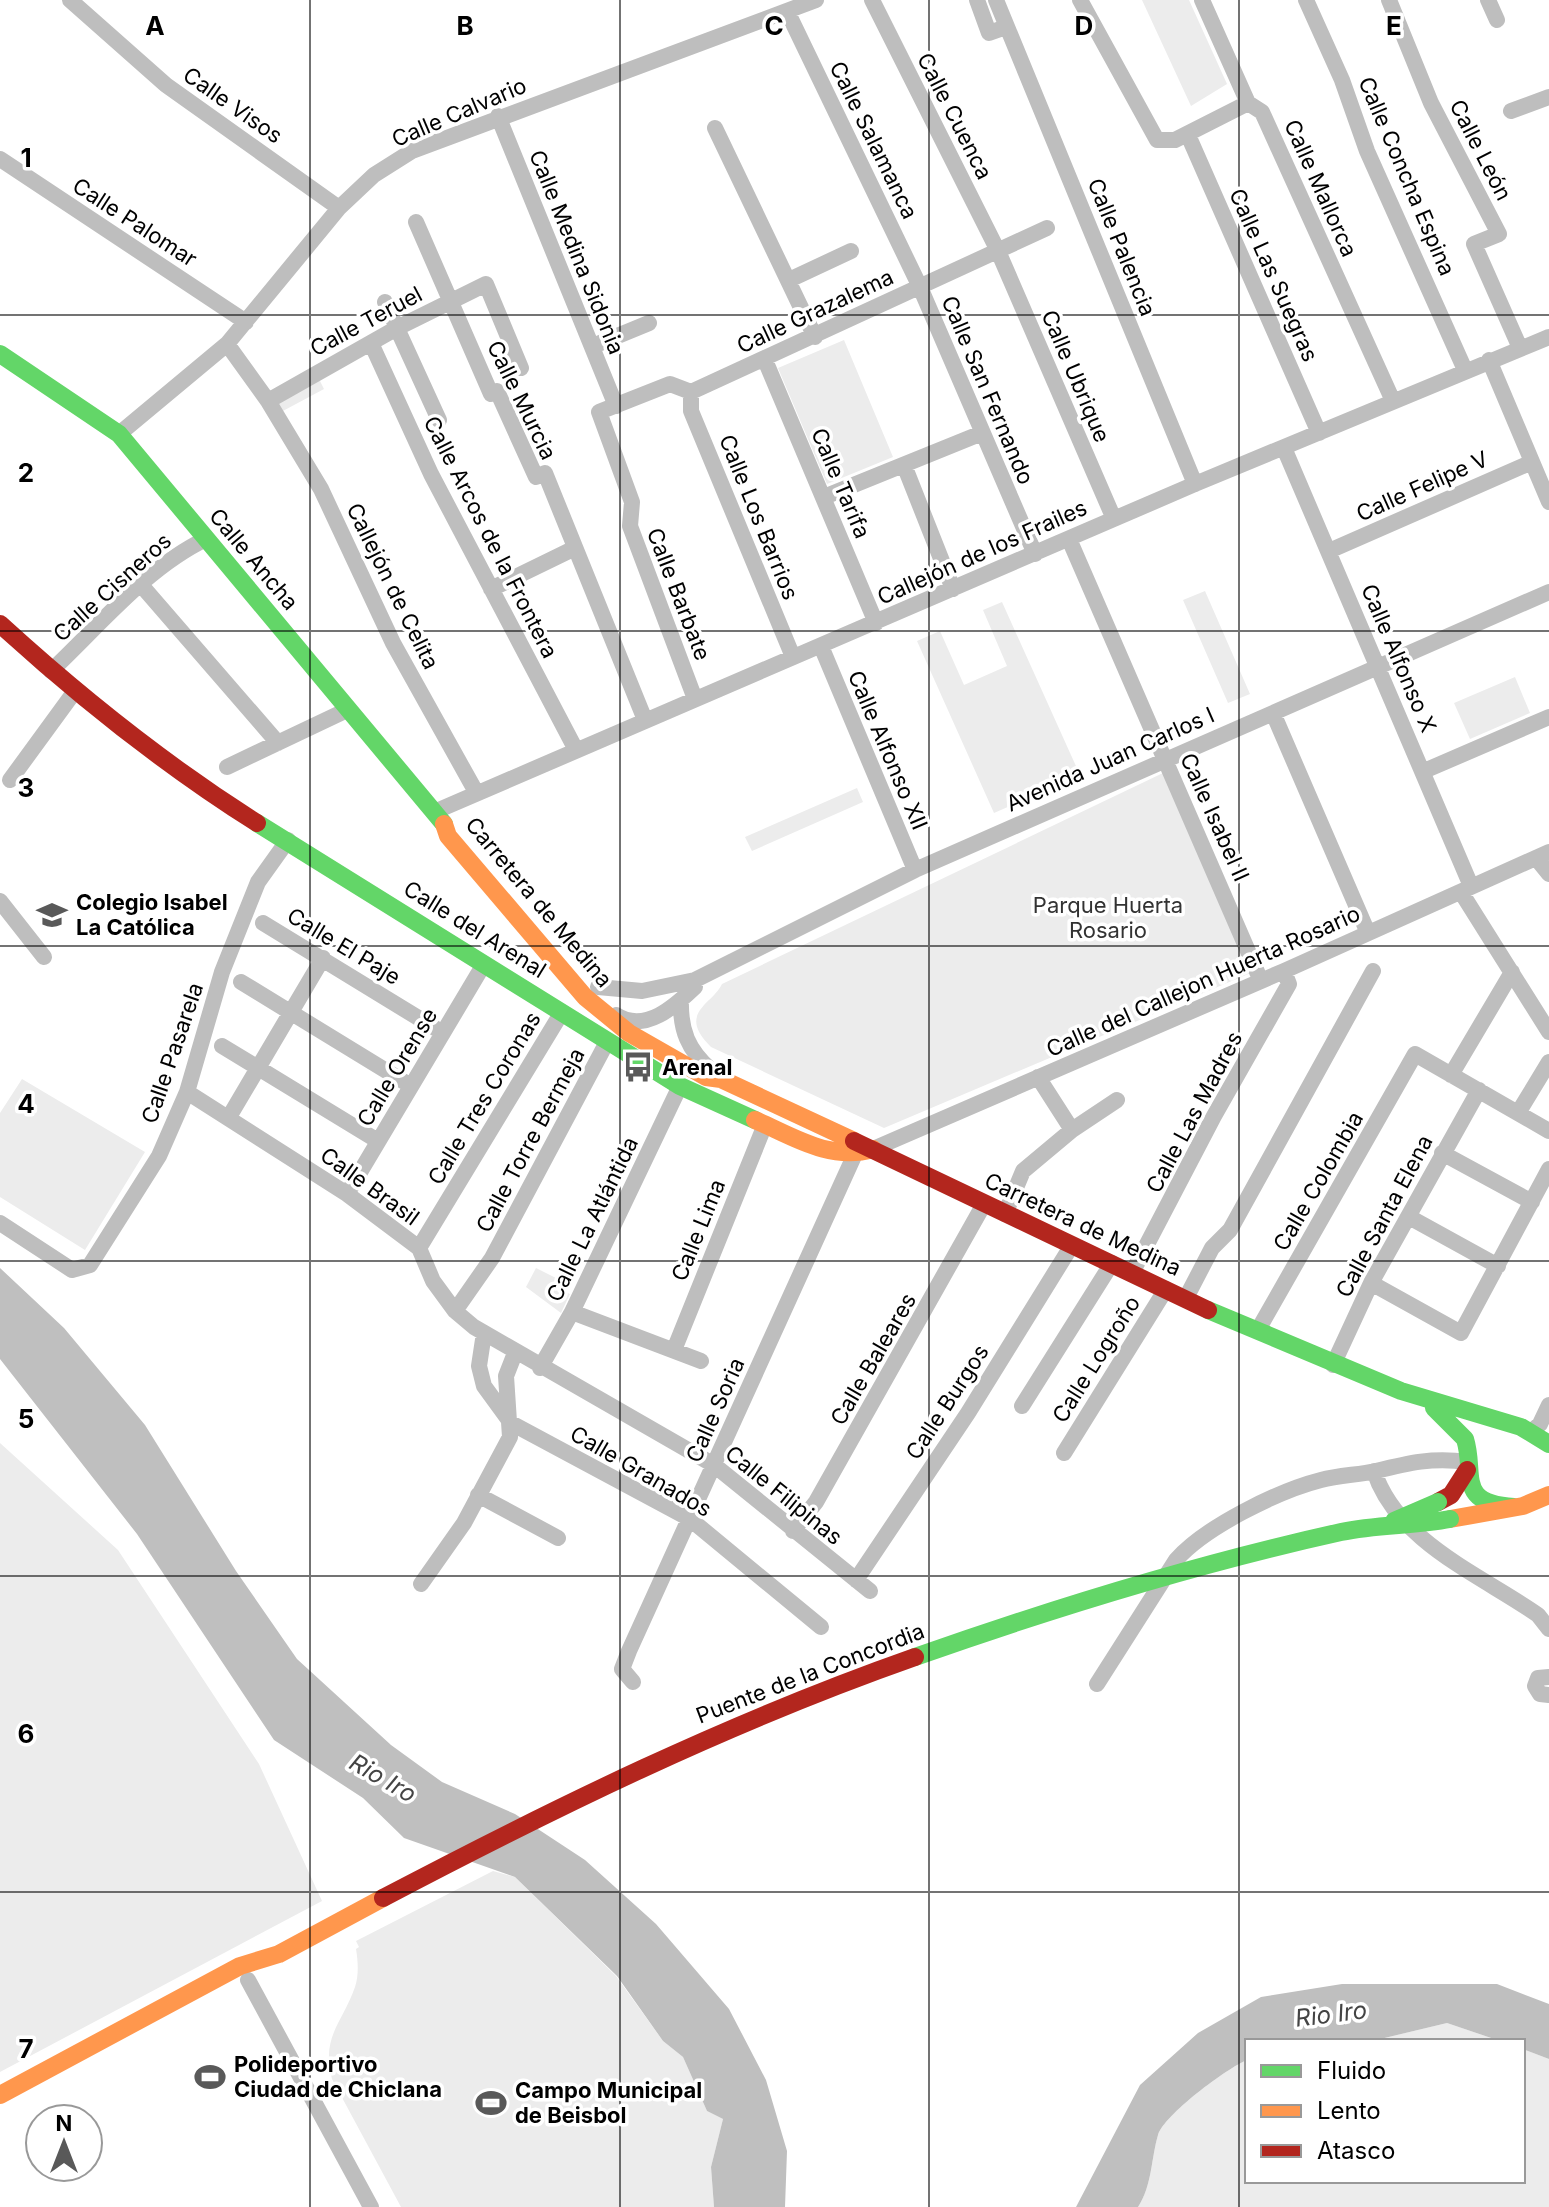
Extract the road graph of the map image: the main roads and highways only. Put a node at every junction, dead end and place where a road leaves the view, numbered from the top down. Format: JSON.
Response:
{"nodes":[{"id":1,"x":0,"y":354,"type":"edge"},
{"id":2,"x":0,"y":624,"type":"edge"},
{"id":3,"x":439,"y":818,"type":"junction"},
{"id":4,"x":716,"y":1074,"type":"junction"},
{"id":5,"x":864,"y":1151,"type":"junction"},
{"id":6,"x":1430,"y":1403,"type":"junction"},
{"id":7,"x":1539,"y":1436,"type":"edge"},
{"id":8,"x":1467,"y":1463,"type":"junction"},
{"id":9,"x":1547,"y":1494,"type":"edge"},
{"id":10,"x":1514,"y":1507,"type":"junction"},
{"id":11,"x":1392,"y":1523,"type":"junction"},
{"id":12,"x":279,"y":1954,"type":"junction"},
{"id":13,"x":0,"y":2095,"type":"edge"},
{"id":14,"x":0,"y":2113,"type":"edge"}],
"edges":[{"from":1,"to":3,"type":"main road","name":"Calle Ancha"},
{"from":2,"to":5,"type":"main road","name":"Calle del Arenal"},
{"from":3,"to":4,"type":"main road","name":"Carretera de Medina"},
{"from":3,"to":4,"type":"main road","name":"Carretera de Medina"},
{"from":4,"to":5,"type":"main road","name":"Carretera de Medina"},
{"from":5,"to":6,"type":"main road","name":"Carretera de Medina"},
{"from":6,"to":7,"type":"main road","name":"Carretera de Medina"},
{"from":6,"to":8,"type":"main road"},
{"from":7,"to":8,"type":"main road"},
{"from":8,"to":10,"type":"main road"},
{"from":8,"to":11,"type":"main road","bridge":true},
{"from":9,"to":10,"type":"main road"},
{"from":10,"to":11,"type":"main road","bridge":true},
{"from":11,"to":12,"type":"main road","name":"Puente de la Concordia","bridge":true},
{"from":12,"to":13,"type":"main road"},
{"from":12,"to":14,"type":"main road"}]}
